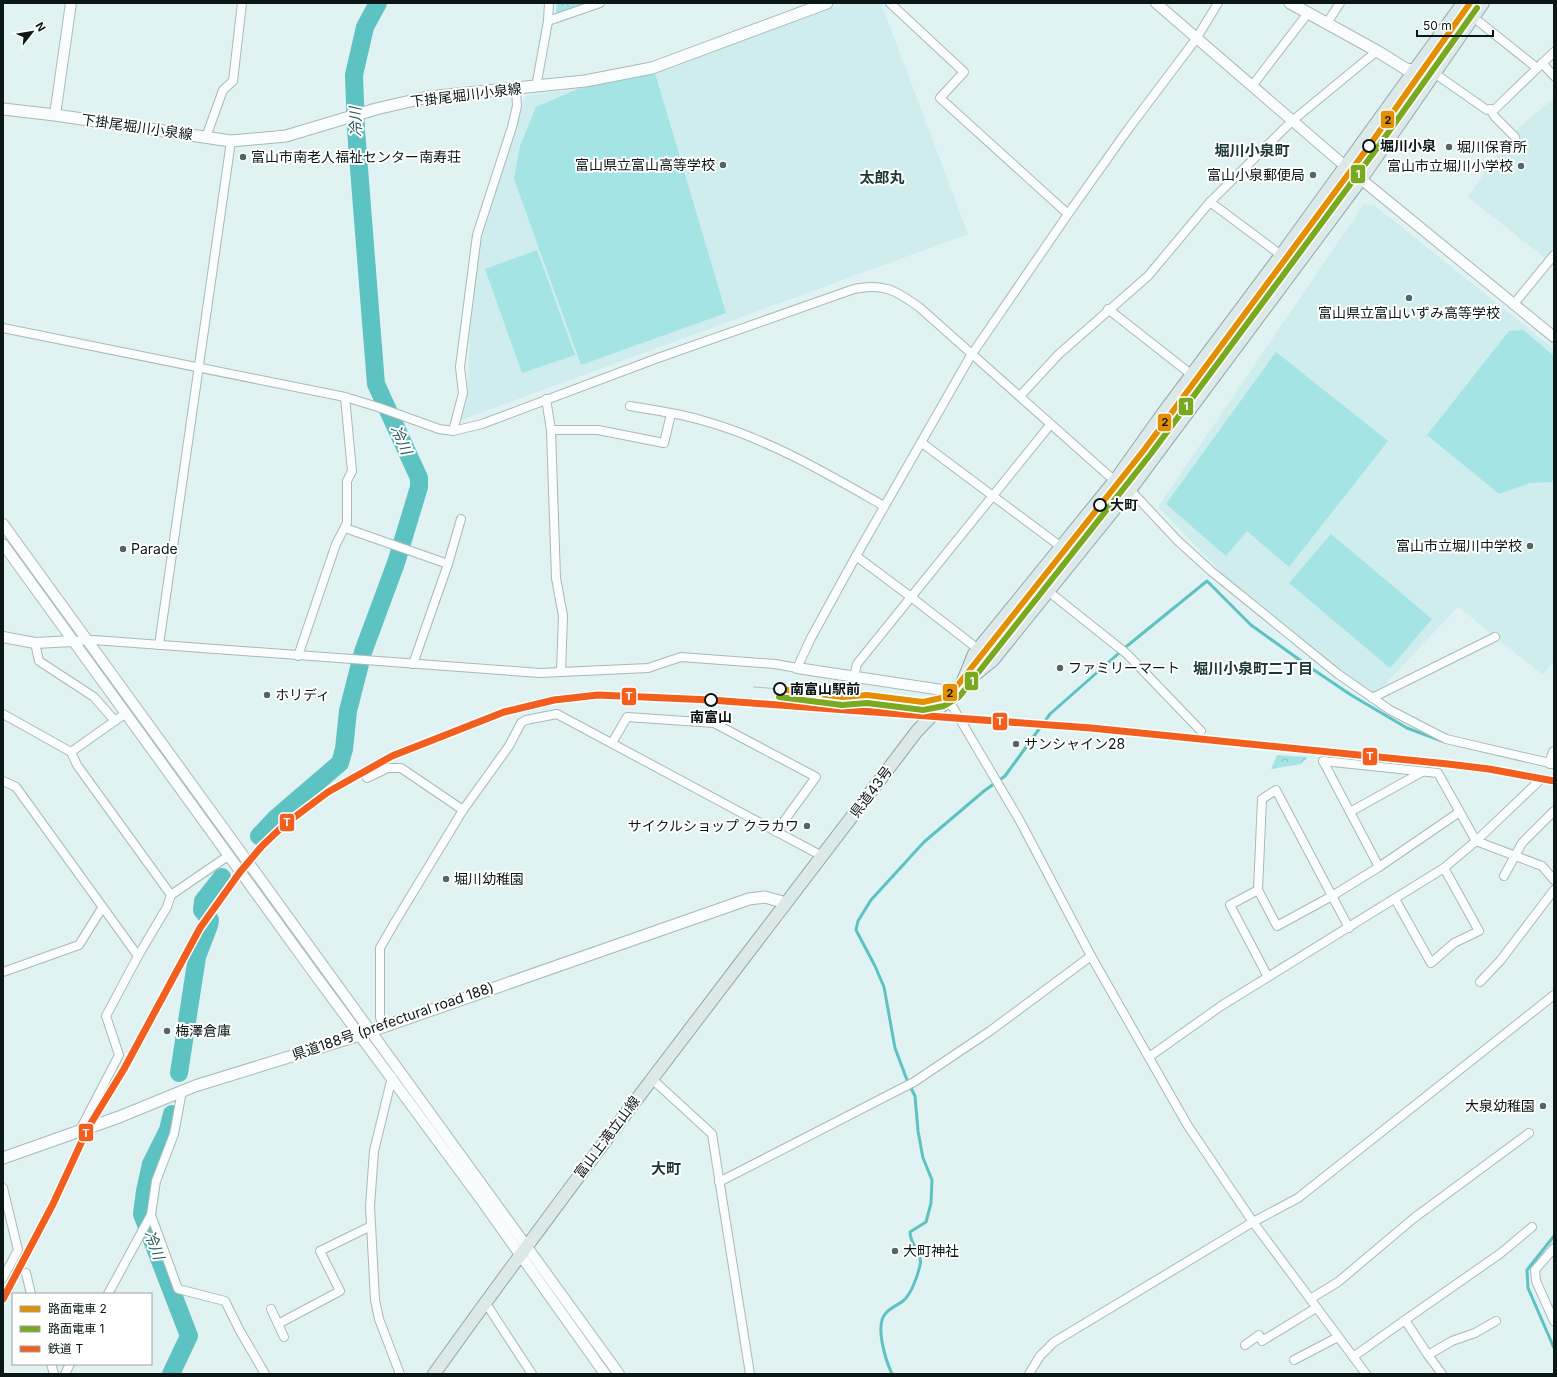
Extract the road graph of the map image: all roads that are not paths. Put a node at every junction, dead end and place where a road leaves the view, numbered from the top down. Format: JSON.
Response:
{"nodes":[{"id":1,"x":71,"y":3,"type":"edge"},
{"id":2,"x":242,"y":3,"type":"edge"},
{"id":3,"x":549,"y":3,"type":"edge"},
{"id":4,"x":600,"y":3,"type":"edge"},
{"id":5,"x":827,"y":3,"type":"edge"},
{"id":6,"x":890,"y":3,"type":"edge"},
{"id":7,"x":1156,"y":3,"type":"edge"},
{"id":8,"x":1218,"y":3,"type":"edge"},
{"id":9,"x":1290,"y":3,"type":"edge"},
{"id":10,"x":1340,"y":3,"type":"edge"},
{"id":11,"x":1463,"y":3,"type":"edge"},
{"id":12,"x":1483,"y":3,"type":"edge"},
{"id":13,"x":1308,"y":13,"type":"junction"},
{"id":14,"x":1473,"y":17,"type":"junction"},
{"id":15,"x":548,"y":21,"type":"junction"},
{"id":16,"x":1327,"y":23,"type":"junction"},
{"id":17,"x":1196,"y":39,"type":"junction"},
{"id":18,"x":1377,"y":51,"type":"junction"},
{"id":19,"x":1554,"y":52,"type":"edge"},
{"id":20,"x":1540,"y":66,"type":"junction"},
{"id":21,"x":1415,"y":70,"type":"junction"},
{"id":22,"x":1434,"y":73,"type":"junction"},
{"id":23,"x":1554,"y":76,"type":"edge"},
{"id":24,"x":536,"y":86,"type":"junction"},
{"id":25,"x":1252,"y":86,"type":"junction"},
{"id":26,"x":516,"y":89,"type":"junction"},
{"id":27,"x":3,"y":109,"type":"edge"},
{"id":28,"x":1490,"y":109,"type":"junction"},
{"id":29,"x":55,"y":115,"type":"junction"},
{"id":30,"x":1292,"y":121,"type":"junction"},
{"id":31,"x":206,"y":137,"type":"junction"},
{"id":32,"x":1515,"y":137,"type":"dead end"},
{"id":33,"x":231,"y":141,"type":"junction"},
{"id":34,"x":1345,"y":166,"type":"junction"},
{"id":35,"x":1362,"y":178,"type":"junction"},
{"id":36,"x":1210,"y":202,"type":"junction"},
{"id":37,"x":1068,"y":214,"type":"junction"},
{"id":38,"x":1281,"y":255,"type":"junction"},
{"id":39,"x":1554,"y":255,"type":"edge"},
{"id":40,"x":1513,"y":305,"type":"junction"},
{"id":41,"x":1108,"y":309,"type":"junction"},
{"id":42,"x":3,"y":328,"type":"edge"},
{"id":43,"x":1554,"y":337,"type":"edge"},
{"id":44,"x":972,"y":354,"type":"junction"},
{"id":45,"x":199,"y":369,"type":"junction"},
{"id":46,"x":1192,"y":375,"type":"junction"},
{"id":47,"x":1020,"y":396,"type":"junction"},
{"id":48,"x":345,"y":398,"type":"junction"},
{"id":49,"x":546,"y":399,"type":"junction"},
{"id":50,"x":630,"y":406,"type":"dead end"},
{"id":51,"x":671,"y":414,"type":"junction"},
{"id":52,"x":1050,"y":425,"type":"junction"},
{"id":53,"x":551,"y":430,"type":"junction"},
{"id":54,"x":453,"y":431,"type":"junction"},
{"id":55,"x":922,"y":443,"type":"junction"},
{"id":56,"x":1116,"y":479,"type":"junction"},
{"id":57,"x":1130,"y":490,"type":"junction"},
{"id":58,"x":993,"y":496,"type":"junction"},
{"id":59,"x":884,"y":506,"type":"junction"},
{"id":60,"x":461,"y":519,"type":"dead end"},
{"id":61,"x":3,"y":524,"type":"edge"},
{"id":62,"x":345,"y":528,"type":"junction"},
{"id":63,"x":3,"y":544,"type":"edge"},
{"id":64,"x":1060,"y":546,"type":"junction"},
{"id":65,"x":856,"y":556,"type":"junction"},
{"id":66,"x":448,"y":564,"type":"junction"},
{"id":67,"x":1048,"y":591,"type":"junction"},
{"id":68,"x":911,"y":597,"type":"junction"},
{"id":69,"x":3,"y":637,"type":"edge"},
{"id":70,"x":1495,"y":637,"type":"dead end"},
{"id":71,"x":73,"y":641,"type":"junction"},
{"id":72,"x":87,"y":641,"type":"junction"},
{"id":73,"x":35,"y":643,"type":"junction"},
{"id":74,"x":159,"y":645,"type":"junction"},
{"id":75,"x":978,"y":650,"type":"junction"},
{"id":76,"x":298,"y":656,"type":"junction"},
{"id":77,"x":414,"y":664,"type":"junction"},
{"id":78,"x":797,"y":668,"type":"junction"},
{"id":79,"x":561,"y":672,"type":"junction"},
{"id":80,"x":854,"y":677,"type":"junction"},
{"id":81,"x":961,"y":686,"type":"junction"},
{"id":82,"x":1372,"y":698,"type":"junction"},
{"id":83,"x":948,"y":699,"type":"junction"},
{"id":84,"x":126,"y":713,"type":"junction"},
{"id":85,"x":3,"y":714,"type":"edge"},
{"id":86,"x":115,"y":721,"type":"junction"},
{"id":87,"x":1201,"y":731,"type":"dead end"},
{"id":88,"x":612,"y":743,"type":"junction"},
{"id":89,"x":71,"y":752,"type":"junction"},
{"id":90,"x":1554,"y":752,"type":"edge"},
{"id":91,"x":1550,"y":766,"type":"edge"},
{"id":92,"x":1422,"y":772,"type":"junction"},
{"id":93,"x":367,"y":778,"type":"dead end"},
{"id":94,"x":3,"y":781,"type":"edge"},
{"id":95,"x":1538,"y":782,"type":"dead end"},
{"id":96,"x":463,"y":810,"type":"junction"},
{"id":97,"x":1554,"y":811,"type":"edge"},
{"id":98,"x":1350,"y":812,"type":"junction"},
{"id":99,"x":1458,"y":813,"type":"junction"},
{"id":100,"x":776,"y":832,"type":"junction"},
{"id":101,"x":1476,"y":841,"type":"junction"},
{"id":102,"x":1515,"y":855,"type":"junction"},
{"id":103,"x":228,"y":856,"type":"junction"},
{"id":104,"x":822,"y":856,"type":"junction"},
{"id":105,"x":1379,"y":867,"type":"junction"},
{"id":106,"x":1444,"y":868,"type":"junction"},
{"id":107,"x":1504,"y":876,"type":"dead end"},
{"id":108,"x":1554,"y":880,"type":"edge"},
{"id":109,"x":1258,"y":890,"type":"junction"},
{"id":110,"x":1554,"y":890,"type":"edge"},
{"id":111,"x":171,"y":895,"type":"junction"},
{"id":112,"x":1332,"y":896,"type":"junction"},
{"id":113,"x":1395,"y":899,"type":"junction"},
{"id":114,"x":786,"y":903,"type":"junction"},
{"id":115,"x":102,"y":908,"type":"junction"},
{"id":116,"x":1349,"y":928,"type":"junction"},
{"id":117,"x":138,"y":956,"type":"junction"},
{"id":118,"x":1092,"y":956,"type":"junction"},
{"id":119,"x":3,"y":972,"type":"edge"},
{"id":120,"x":1268,"y":977,"type":"junction"},
{"id":121,"x":1480,"y":982,"type":"dead end"},
{"id":122,"x":1554,"y":995,"type":"edge"},
{"id":123,"x":383,"y":1027,"type":"junction"},
{"id":124,"x":371,"y":1031,"type":"junction"},
{"id":125,"x":360,"y":1035,"type":"junction"},
{"id":126,"x":1149,"y":1057,"type":"junction"},
{"id":127,"x":392,"y":1077,"type":"junction"},
{"id":128,"x":651,"y":1078,"type":"junction"},
{"id":129,"x":182,"y":1091,"type":"junction"},
{"id":130,"x":80,"y":1130,"type":"junction"},
{"id":131,"x":1529,"y":1133,"type":"dead end"},
{"id":132,"x":3,"y":1158,"type":"edge"},
{"id":133,"x":719,"y":1182,"type":"junction"},
{"id":134,"x":3,"y":1188,"type":"edge"},
{"id":135,"x":151,"y":1215,"type":"junction"},
{"id":136,"x":1253,"y":1222,"type":"junction"},
{"id":137,"x":371,"y":1226,"type":"junction"},
{"id":138,"x":1532,"y":1227,"type":"dead end"},
{"id":139,"x":1554,"y":1248,"type":"edge"},
{"id":140,"x":523,"y":1250,"type":"junction"},
{"id":141,"x":26,"y":1273,"type":"dead end"},
{"id":142,"x":3,"y":1278,"type":"edge"},
{"id":143,"x":32,"y":1293,"type":"edge"},
{"id":144,"x":109,"y":1293,"type":"edge"},
{"id":145,"x":1310,"y":1299,"type":"junction"},
{"id":146,"x":485,"y":1302,"type":"junction"},
{"id":147,"x":1316,"y":1308,"type":"junction"},
{"id":148,"x":271,"y":1309,"type":"dead end"},
{"id":149,"x":1405,"y":1320,"type":"junction"},
{"id":150,"x":1496,"y":1321,"type":"dead end"},
{"id":151,"x":1554,"y":1321,"type":"edge"},
{"id":152,"x":278,"y":1324,"type":"junction"},
{"id":153,"x":284,"y":1336,"type":"dead end"},
{"id":154,"x":1338,"y":1337,"type":"junction"},
{"id":155,"x":1245,"y":1345,"type":"dead end"},
{"id":156,"x":1428,"y":1355,"type":"junction"},
{"id":157,"x":1353,"y":1357,"type":"junction"},
{"id":158,"x":1294,"y":1360,"type":"dead end"},
{"id":159,"x":70,"y":1365,"type":"edge"},
{"id":160,"x":65,"y":1374,"type":"edge"},
{"id":161,"x":265,"y":1374,"type":"edge"},
{"id":162,"x":400,"y":1374,"type":"edge"},
{"id":163,"x":434,"y":1374,"type":"edge"},
{"id":164,"x":532,"y":1374,"type":"edge"},
{"id":165,"x":605,"y":1374,"type":"edge"},
{"id":166,"x":619,"y":1374,"type":"edge"},
{"id":167,"x":750,"y":1374,"type":"edge"},
{"id":168,"x":1029,"y":1374,"type":"edge"},
{"id":169,"x":1366,"y":1374,"type":"edge"},
{"id":170,"x":1442,"y":1374,"type":"edge"}],
"edges":[{"from":1,"to":29,"type":"street"},
{"from":2,"to":31,"type":"street"},
{"from":3,"to":15,"type":"street"},
{"from":4,"to":15,"type":"street"},
{"from":5,"to":24,"type":"main road","name":"下掛尾堀川小泉線"},
{"from":6,"to":37,"type":"street"},
{"from":7,"to":17,"type":"street"},
{"from":8,"to":17,"type":"street"},
{"from":9,"to":13,"type":"main road"},
{"from":10,"to":16,"type":"street"},
{"from":11,"to":21,"type":"main road"},
{"from":12,"to":14,"type":"main road"},
{"from":13,"to":16,"type":"main road"},
{"from":13,"to":25,"type":"street"},
{"from":14,"to":20,"type":"street"},
{"from":14,"to":22,"type":"main road"},
{"from":15,"to":24,"type":"street"},
{"from":16,"to":18,"type":"main road"},
{"from":17,"to":25,"type":"street"},
{"from":17,"to":37,"type":"street"},
{"from":18,"to":21,"type":"main road"},
{"from":18,"to":30,"type":"street"},
{"from":19,"to":20,"type":"street"},
{"from":20,"to":23,"type":"street"},
{"from":20,"to":28,"type":"street"},
{"from":21,"to":22,"type":"main road"},
{"from":21,"to":34,"type":"main road"},
{"from":22,"to":28,"type":"street"},
{"from":22,"to":35,"type":"main road"},
{"from":24,"to":26,"type":"main road","name":"下掛尾堀川小泉線"},
{"from":25,"to":30,"type":"street"},
{"from":26,"to":33,"type":"main road","name":"下掛尾堀川小泉線"},
{"from":26,"to":54,"type":"street"},
{"from":27,"to":29,"type":"main road","name":"下掛尾堀川小泉線"},
{"from":28,"to":32,"type":"street"},
{"from":29,"to":31,"type":"main road","name":"下掛尾堀川小泉線"},
{"from":30,"to":34,"type":"street"},
{"from":30,"to":36,"type":"street"},
{"from":31,"to":33,"type":"main road","name":"下掛尾堀川小泉線"},
{"from":33,"to":45,"type":"street"},
{"from":34,"to":35,"type":"street"},
{"from":34,"to":38,"type":"main road"},
{"from":35,"to":40,"type":"street"},
{"from":35,"to":57,"type":"main road"},
{"from":36,"to":38,"type":"street"},
{"from":36,"to":41,"type":"street"},
{"from":37,"to":44,"type":"street"},
{"from":38,"to":46,"type":"main road"},
{"from":39,"to":40,"type":"street"},
{"from":40,"to":43,"type":"street"},
{"from":41,"to":46,"type":"street"},
{"from":41,"to":47,"type":"street"},
{"from":42,"to":45,"type":"street"},
{"from":44,"to":47,"type":"street"},
{"from":44,"to":49,"type":"street"},
{"from":44,"to":55,"type":"street"},
{"from":45,"to":48,"type":"street"},
{"from":45,"to":74,"type":"street"},
{"from":46,"to":56,"type":"main road"},
{"from":47,"to":52,"type":"street"},
{"from":48,"to":54,"type":"street"},
{"from":48,"to":62,"type":"street"},
{"from":49,"to":53,"type":"street"},
{"from":49,"to":54,"type":"street"},
{"from":50,"to":51,"type":"street"},
{"from":51,"to":53,"type":"street"},
{"from":51,"to":59,"type":"street"},
{"from":52,"to":56,"type":"street"},
{"from":52,"to":58,"type":"street"},
{"from":53,"to":79,"type":"street"},
{"from":55,"to":58,"type":"street"},
{"from":55,"to":59,"type":"street"},
{"from":56,"to":57,"type":"street"},
{"from":56,"to":64,"type":"main road"},
{"from":57,"to":67,"type":"main road"},
{"from":57,"to":82,"type":"street"},
{"from":58,"to":64,"type":"street"},
{"from":58,"to":68,"type":"street"},
{"from":59,"to":65,"type":"street"},
{"from":60,"to":66,"type":"street"},
{"from":61,"to":72,"type":"street"},
{"from":62,"to":66,"type":"street"},
{"from":62,"to":76,"type":"street"},
{"from":63,"to":71,"type":"street"},
{"from":64,"to":75,"type":"main road"},
{"from":65,"to":68,"type":"street"},
{"from":65,"to":78,"type":"street"},
{"from":66,"to":77,"type":"street"},
{"from":67,"to":81,"type":"main road"},
{"from":67,"to":87,"type":"street"},
{"from":68,"to":75,"type":"street"},
{"from":68,"to":80,"type":"street"},
{"from":69,"to":73,"type":"street"},
{"from":70,"to":82,"type":"street"},
{"from":71,"to":72,"type":"street"},
{"from":71,"to":73,"type":"street"},
{"from":71,"to":84,"type":"street"},
{"from":72,"to":74,"type":"street"},
{"from":72,"to":124,"type":"street"},
{"from":73,"to":86,"type":"street"},
{"from":74,"to":76,"type":"street"},
{"from":75,"to":81,"type":"main road"},
{"from":76,"to":77,"type":"street"},
{"from":77,"to":79,"type":"street"},
{"from":78,"to":79,"type":"street"},
{"from":78,"to":80,"type":"street"},
{"from":80,"to":81,"type":"street"},
{"from":81,"to":83,"type":"main road","name":"県道43号"},
{"from":82,"to":91,"type":"street"},
{"from":83,"to":104,"type":"main road","name":"県道43号"},
{"from":83,"to":118,"type":"street"},
{"from":84,"to":86,"type":"street"},
{"from":84,"to":103,"type":"street"},
{"from":85,"to":89,"type":"street"},
{"from":86,"to":89,"type":"street"},
{"from":88,"to":96,"type":"street"},
{"from":88,"to":100,"type":"street"},
{"from":88,"to":100,"type":"street"},
{"from":89,"to":111,"type":"street"},
{"from":90,"to":91,"type":"street"},
{"from":92,"to":98,"type":"street"},
{"from":92,"to":98,"type":"street"},
{"from":92,"to":99,"type":"street"},
{"from":93,"to":96,"type":"street"},
{"from":94,"to":115,"type":"street"},
{"from":95,"to":101,"type":"street"},
{"from":96,"to":123,"type":"street"},
{"from":97,"to":102,"type":"street"},
{"from":98,"to":105,"type":"street"},
{"from":99,"to":101,"type":"street"},
{"from":99,"to":105,"type":"street"},
{"from":100,"to":104,"type":"street"},
{"from":101,"to":102,"type":"street"},
{"from":101,"to":106,"type":"street"},
{"from":102,"to":107,"type":"street"},
{"from":102,"to":108,"type":"street"},
{"from":103,"to":111,"type":"street"},
{"from":103,"to":125,"type":"street"},
{"from":104,"to":114,"type":"main road","name":"県道43号"},
{"from":105,"to":112,"type":"street"},
{"from":106,"to":113,"type":"street"},
{"from":106,"to":113,"type":"street"},
{"from":109,"to":112,"type":"street"},
{"from":109,"to":112,"type":"street"},
{"from":109,"to":120,"type":"street"},
{"from":110,"to":121,"type":"street"},
{"from":111,"to":117,"type":"street"},
{"from":112,"to":116,"type":"street"},
{"from":113,"to":116,"type":"street"},
{"from":114,"to":123,"type":"main road","name":"県道188号 (prefectural road 188)"},
{"from":114,"to":128,"type":"main road","name":"富山上滝立山線"},
{"from":115,"to":117,"type":"street"},
{"from":115,"to":119,"type":"street"},
{"from":116,"to":120,"type":"street"},
{"from":117,"to":130,"type":"street"},
{"from":118,"to":126,"type":"street"},
{"from":118,"to":133,"type":"street"},
{"from":120,"to":126,"type":"street"},
{"from":122,"to":136,"type":"street"},
{"from":123,"to":124,"type":"main road","name":"県道188号 (prefectural road 188)"},
{"from":124,"to":125,"type":"main road","name":"県道188号 (prefectural road 188)"},
{"from":124,"to":140,"type":"street"},
{"from":125,"to":127,"type":"street"},
{"from":125,"to":129,"type":"main road","name":"県道188号 (prefectural road 188)"},
{"from":126,"to":136,"type":"street"},
{"from":127,"to":137,"type":"street"},
{"from":127,"to":140,"type":"street"},
{"from":128,"to":133,"type":"street"},
{"from":128,"to":140,"type":"main road","name":"富山上滝立山線"},
{"from":129,"to":130,"type":"main road","name":"県道188号 (prefectural road 188)"},
{"from":129,"to":135,"type":"street"},
{"from":130,"to":132,"type":"main road","name":"県道188号 (prefectural road 188)"},
{"from":131,"to":145,"type":"street"},
{"from":133,"to":167,"type":"street"},
{"from":134,"to":142,"type":"street"},
{"from":135,"to":144,"type":"street"},
{"from":135,"to":161,"type":"street"},
{"from":136,"to":145,"type":"street"},
{"from":136,"to":168,"type":"street"},
{"from":137,"to":152,"type":"street"},
{"from":137,"to":162,"type":"street"},
{"from":138,"to":149,"type":"street"},
{"from":139,"to":151,"type":"street"},
{"from":140,"to":146,"type":"main road","name":"富山上滝立山線"},
{"from":140,"to":165,"type":"street"},
{"from":140,"to":166,"type":"street"},
{"from":141,"to":143,"type":"street"},
{"from":145,"to":147,"type":"street"},
{"from":146,"to":163,"type":"main road","name":"富山上滝立山線"},
{"from":146,"to":164,"type":"street"},
{"from":147,"to":154,"type":"street"},
{"from":147,"to":155,"type":"street"},
{"from":148,"to":152,"type":"street"},
{"from":149,"to":156,"type":"street"},
{"from":149,"to":157,"type":"street"},
{"from":150,"to":156,"type":"street"},
{"from":152,"to":153,"type":"street"},
{"from":154,"to":157,"type":"street"},
{"from":154,"to":158,"type":"street"},
{"from":156,"to":170,"type":"street"},
{"from":157,"to":169,"type":"street"},
{"from":159,"to":160,"type":"street"}]}
